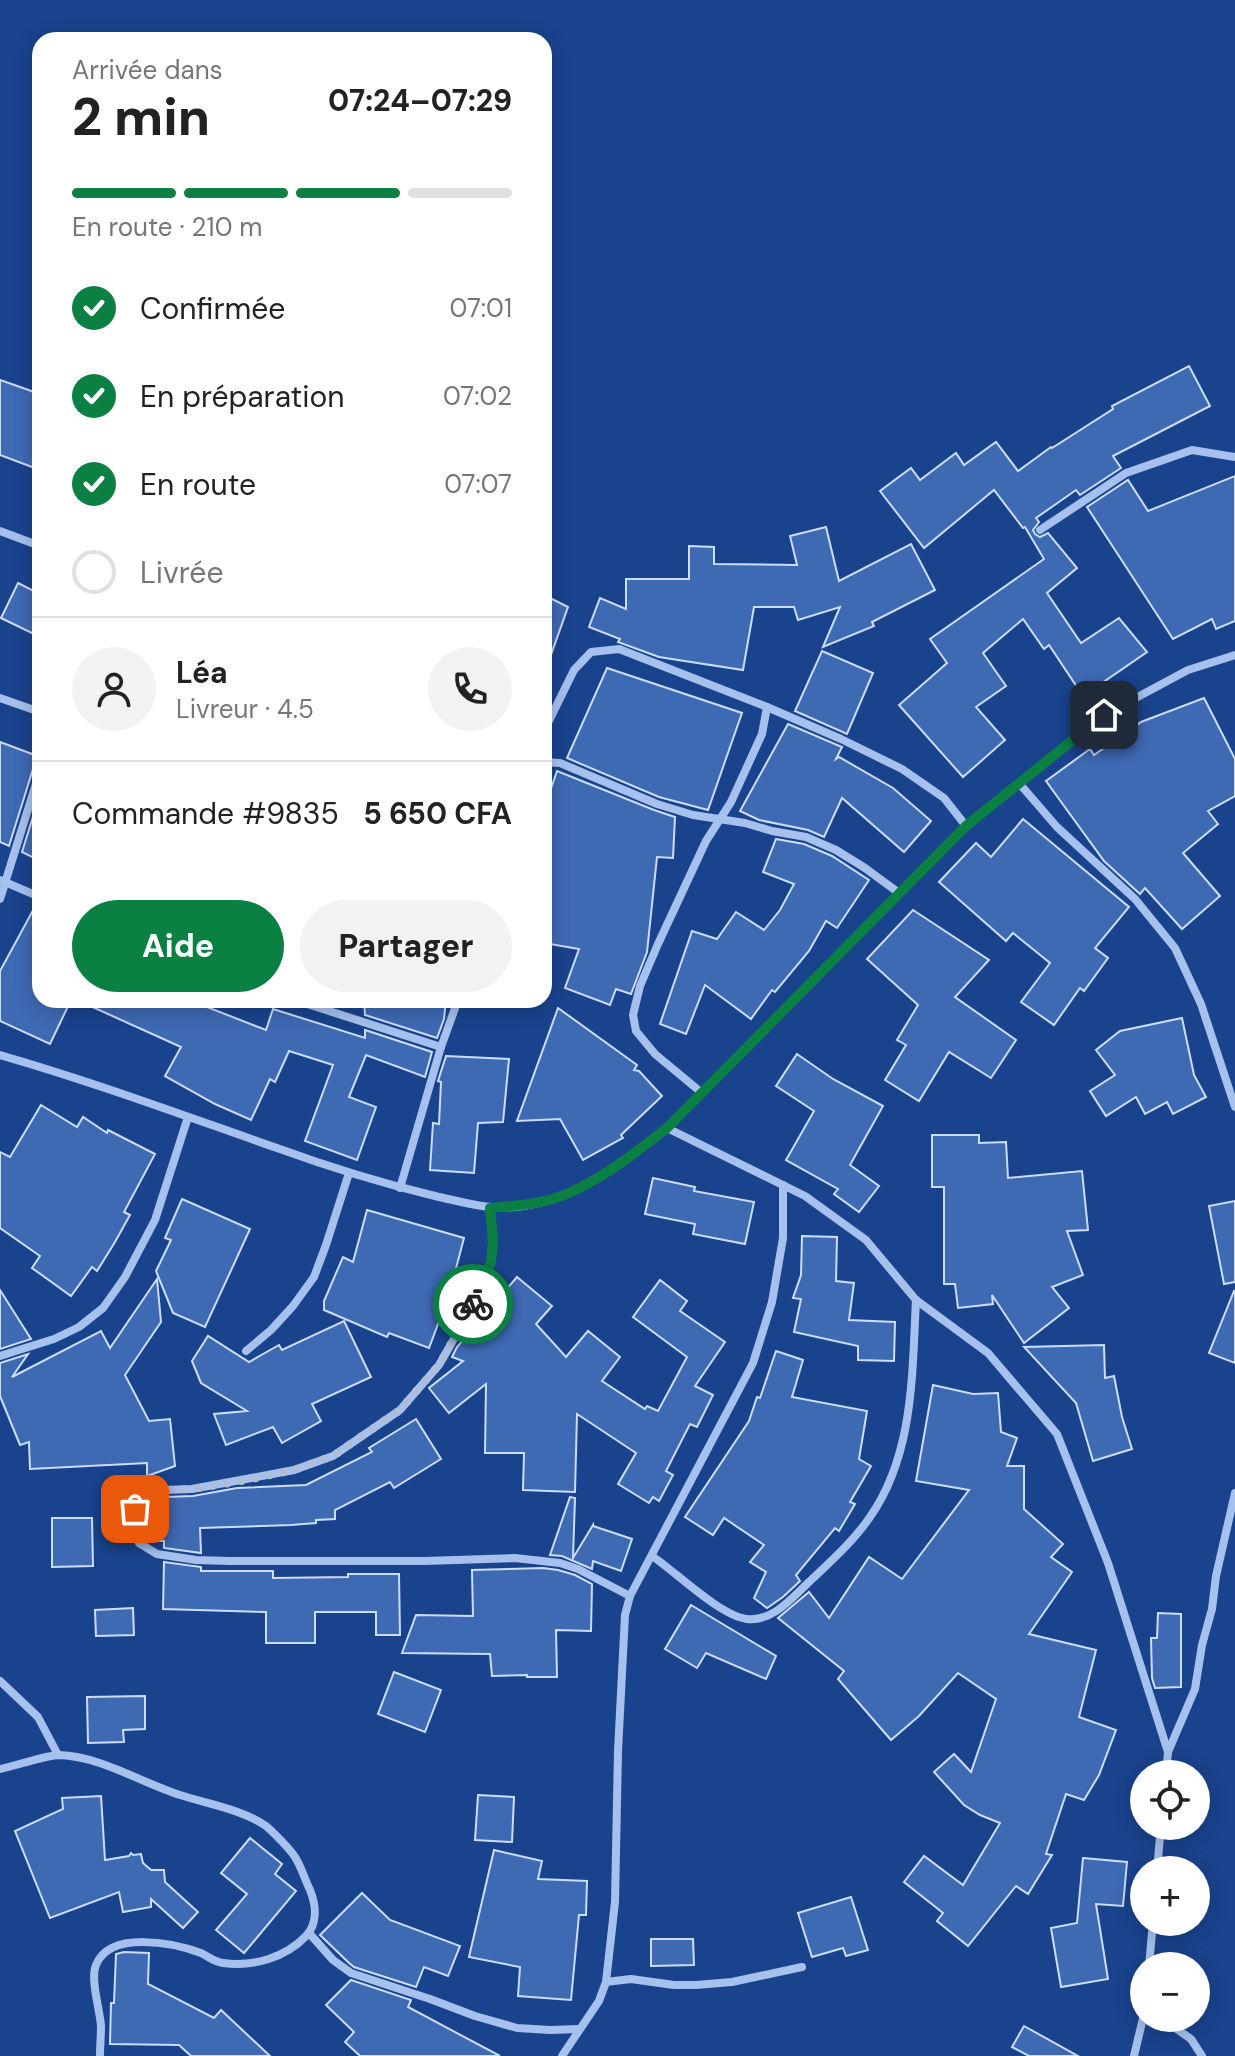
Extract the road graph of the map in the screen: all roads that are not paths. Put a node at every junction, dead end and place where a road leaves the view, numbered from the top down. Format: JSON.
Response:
{"nodes":[{"id":1,"x":1235,"y":457,"type":"edge"},
{"id":2,"x":1040,"y":530,"type":"dead end"},
{"id":3,"x":0,"y":531,"type":"edge"},
{"id":4,"x":32,"y":543,"type":"edge"},
{"id":5,"x":1235,"y":655,"type":"edge"},
{"id":6,"x":0,"y":698,"type":"edge"},
{"id":7,"x":767,"y":707,"type":"junction"},
{"id":8,"x":32,"y":709,"type":"edge"},
{"id":9,"x":552,"y":715,"type":"edge"},
{"id":10,"x":552,"y":762,"type":"edge"},
{"id":11,"x":1019,"y":783,"type":"junction"},
{"id":12,"x":32,"y":795,"type":"edge"},
{"id":13,"x":720,"y":819,"type":"junction"},
{"id":14,"x":966,"y":826,"type":"junction"},
{"id":15,"x":3,"y":881,"type":"edge"},
{"id":16,"x":899,"y":893,"type":"junction"},
{"id":17,"x":32,"y":894,"type":"edge"},
{"id":18,"x":0,"y":899,"type":"edge"},
{"id":19,"x":320,"y":1008,"type":"edge"},
{"id":20,"x":455,"y":1008,"type":"edge"},
{"id":21,"x":441,"y":1047,"type":"junction"},
{"id":22,"x":0,"y":1055,"type":"edge"},
{"id":23,"x":702,"y":1093,"type":"junction"},
{"id":24,"x":1235,"y":1107,"type":"edge"},
{"id":25,"x":188,"y":1117,"type":"junction"},
{"id":26,"x":667,"y":1128,"type":"junction"},
{"id":27,"x":349,"y":1173,"type":"junction"},
{"id":28,"x":783,"y":1185,"type":"junction"},
{"id":29,"x":400,"y":1188,"type":"junction"},
{"id":30,"x":490,"y":1208,"type":"junction"},
{"id":31,"x":916,"y":1300,"type":"junction"},
{"id":32,"x":246,"y":1351,"type":"dead end"},
{"id":33,"x":0,"y":1356,"type":"edge"},
{"id":34,"x":1235,"y":1493,"type":"edge"},
{"id":35,"x":652,"y":1556,"type":"junction"},
{"id":36,"x":630,"y":1596,"type":"junction"},
{"id":37,"x":0,"y":1681,"type":"edge"},
{"id":38,"x":1168,"y":1752,"type":"junction"},
{"id":39,"x":58,"y":1755,"type":"junction"},
{"id":40,"x":1167,"y":1760,"type":"edge"},
{"id":41,"x":0,"y":1769,"type":"edge"},
{"id":42,"x":309,"y":1933,"type":"junction"},
{"id":43,"x":802,"y":1967,"type":"dead end"},
{"id":44,"x":606,"y":1982,"type":"junction"},
{"id":45,"x":579,"y":2029,"type":"junction"},
{"id":46,"x":1140,"y":2032,"type":"edge"},
{"id":47,"x":1181,"y":2032,"type":"edge"},
{"id":48,"x":100,"y":2056,"type":"edge"},
{"id":49,"x":562,"y":2056,"type":"edge"},
{"id":50,"x":1134,"y":2056,"type":"edge"},
{"id":51,"x":1202,"y":2056,"type":"edge"}],
"edges":[{"from":1,"to":2,"type":"street"},
{"from":3,"to":4,"type":"street"},
{"from":5,"to":11,"type":"street"},
{"from":6,"to":8,"type":"street"},
{"from":7,"to":9,"type":"street"},
{"from":7,"to":13,"type":"street"},
{"from":7,"to":14,"type":"street"},
{"from":10,"to":13,"type":"street"},
{"from":11,"to":14,"type":"street"},
{"from":11,"to":24,"type":"street"},
{"from":12,"to":15,"type":"street"},
{"from":13,"to":16,"type":"street"},
{"from":13,"to":23,"type":"street"},
{"from":14,"to":16,"type":"street"},
{"from":15,"to":17,"type":"street"},
{"from":15,"to":18,"type":"street"},
{"from":16,"to":23,"type":"street"},
{"from":19,"to":21,"type":"street"},
{"from":20,"to":21,"type":"street"},
{"from":21,"to":29,"type":"street"},
{"from":22,"to":25,"type":"street"},
{"from":23,"to":26,"type":"street"},
{"from":25,"to":27,"type":"street"},
{"from":25,"to":33,"type":"street"},
{"from":26,"to":28,"type":"street"},
{"from":26,"to":30,"type":"street"},
{"from":27,"to":29,"type":"street"},
{"from":27,"to":32,"type":"street"},
{"from":28,"to":31,"type":"street"},
{"from":28,"to":35,"type":"street"},
{"from":29,"to":30,"type":"street"},
{"from":30,"to":36,"type":"street"},
{"from":31,"to":35,"type":"street"},
{"from":31,"to":38,"type":"street"},
{"from":34,"to":38,"type":"street"},
{"from":35,"to":36,"type":"street"},
{"from":36,"to":44,"type":"street"},
{"from":37,"to":39,"type":"street"},
{"from":38,"to":40,"type":"street"},
{"from":39,"to":41,"type":"street"},
{"from":39,"to":42,"type":"street"},
{"from":42,"to":45,"type":"street"},
{"from":42,"to":48,"type":"street"},
{"from":43,"to":44,"type":"street"},
{"from":44,"to":45,"type":"street"},
{"from":45,"to":49,"type":"street"},
{"from":46,"to":50,"type":"street"},
{"from":47,"to":51,"type":"street"}]}
